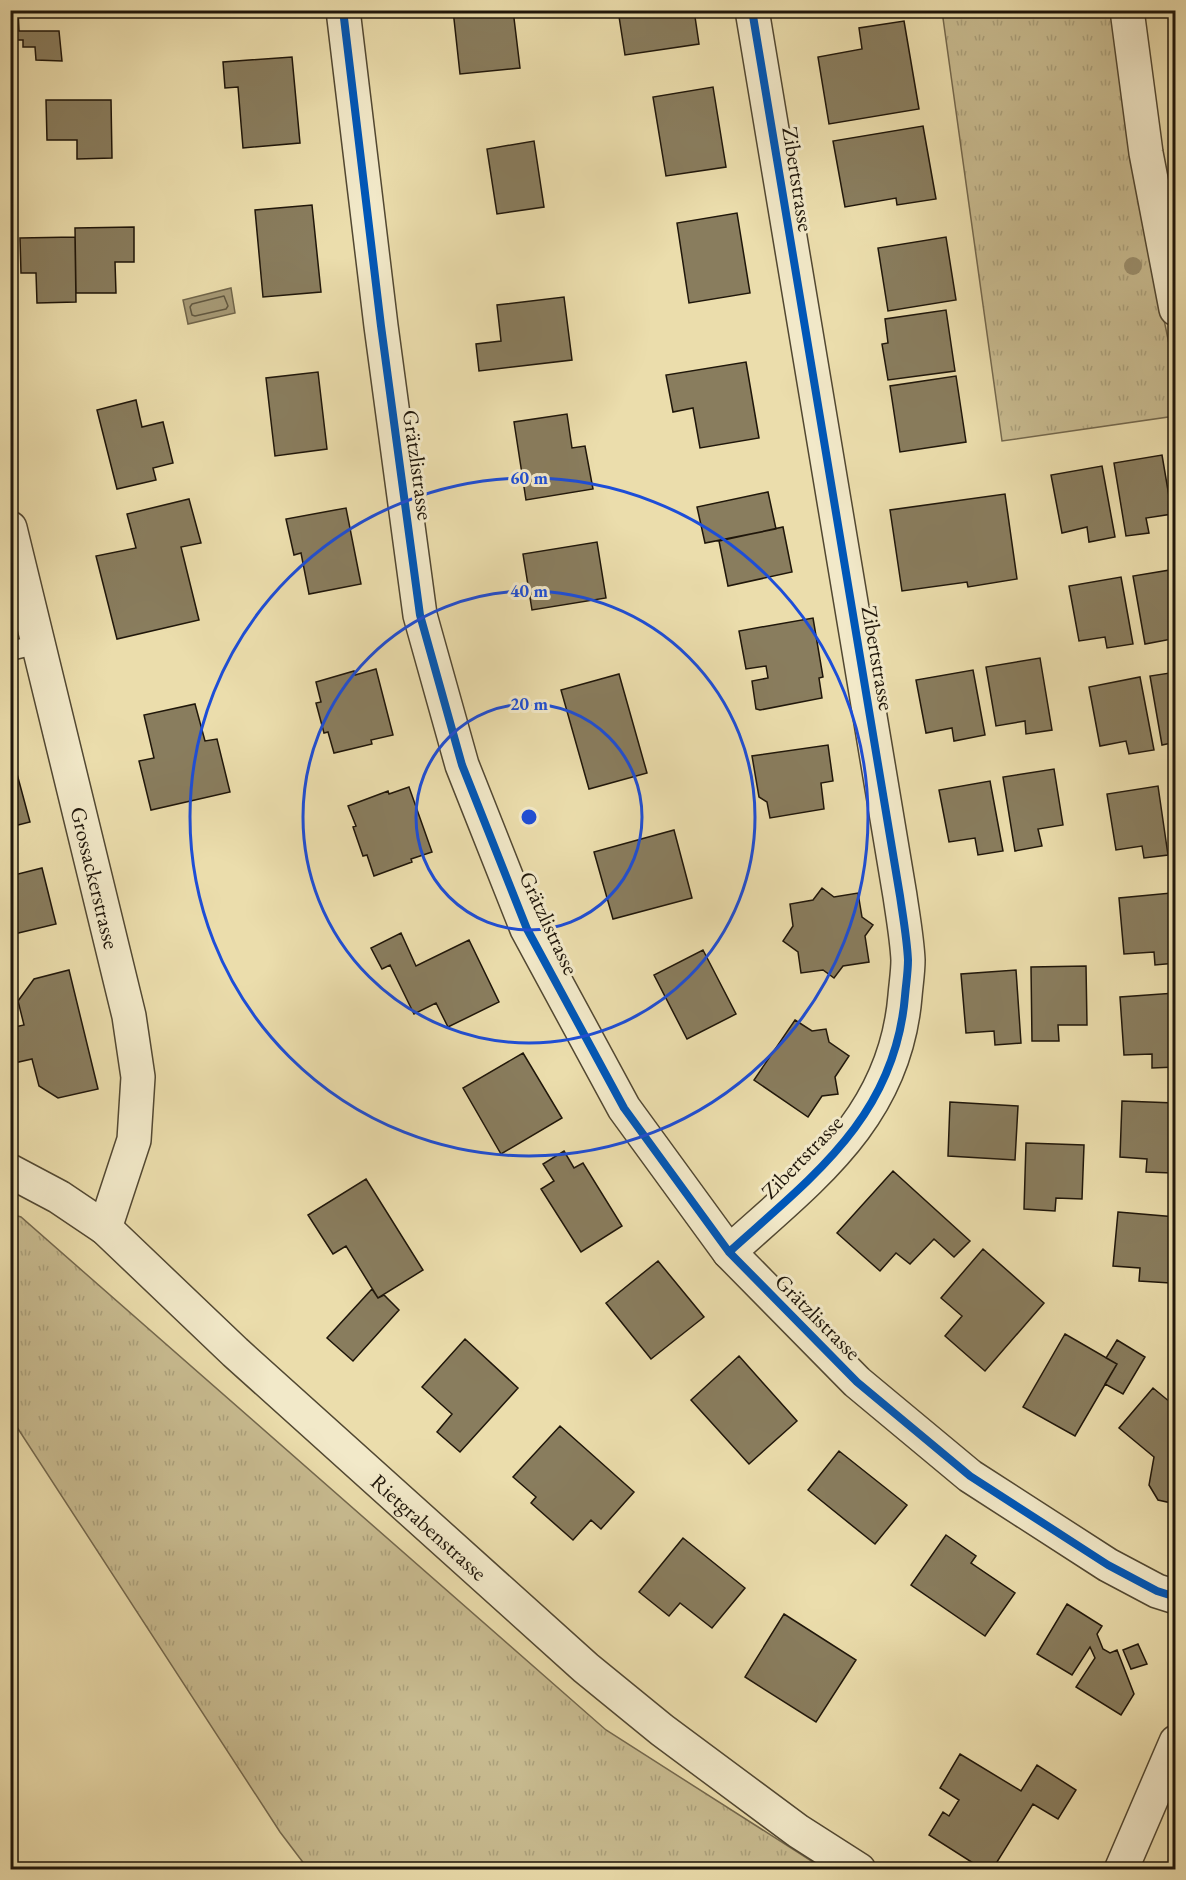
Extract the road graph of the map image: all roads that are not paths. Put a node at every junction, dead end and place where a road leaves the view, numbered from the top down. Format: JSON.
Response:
{"nodes":[{"id":1,"x":343,"y":10,"type":"edge"},
{"id":2,"x":752,"y":10,"type":"edge"},
{"id":3,"x":1127,"y":10,"type":"edge"},
{"id":4,"x":1176,"y":309,"type":"edge"},
{"id":5,"x":10,"y":528,"type":"edge"},
{"id":6,"x":25,"y":648,"type":"edge"},
{"id":7,"x":10,"y":1171,"type":"edge"},
{"id":8,"x":105,"y":1228,"type":"junction"},
{"id":9,"x":729,"y":1252,"type":"junction"},
{"id":10,"x":1176,"y":1597,"type":"edge"},
{"id":11,"x":1176,"y":1742,"type":"edge"},
{"id":12,"x":859,"y":1869,"type":"edge"},
{"id":13,"x":1121,"y":1869,"type":"edge"}],
"edges":[{"from":1,"to":9,"type":"street","name":"Grätzlistrasse"},
{"from":2,"to":9,"type":"street","name":"Zibertstrasse"},
{"from":3,"to":4,"type":"street"},
{"from":5,"to":6,"type":"street","name":"Grossackerstrasse"},
{"from":6,"to":8,"type":"street","name":"Grossackerstrasse"},
{"from":7,"to":8,"type":"street","name":"Rietgrabenstrasse"},
{"from":8,"to":12,"type":"street","name":"Rietgrabenstrasse"},
{"from":9,"to":10,"type":"street","name":"Grätzlistrasse"},
{"from":11,"to":13,"type":"street"}]}
